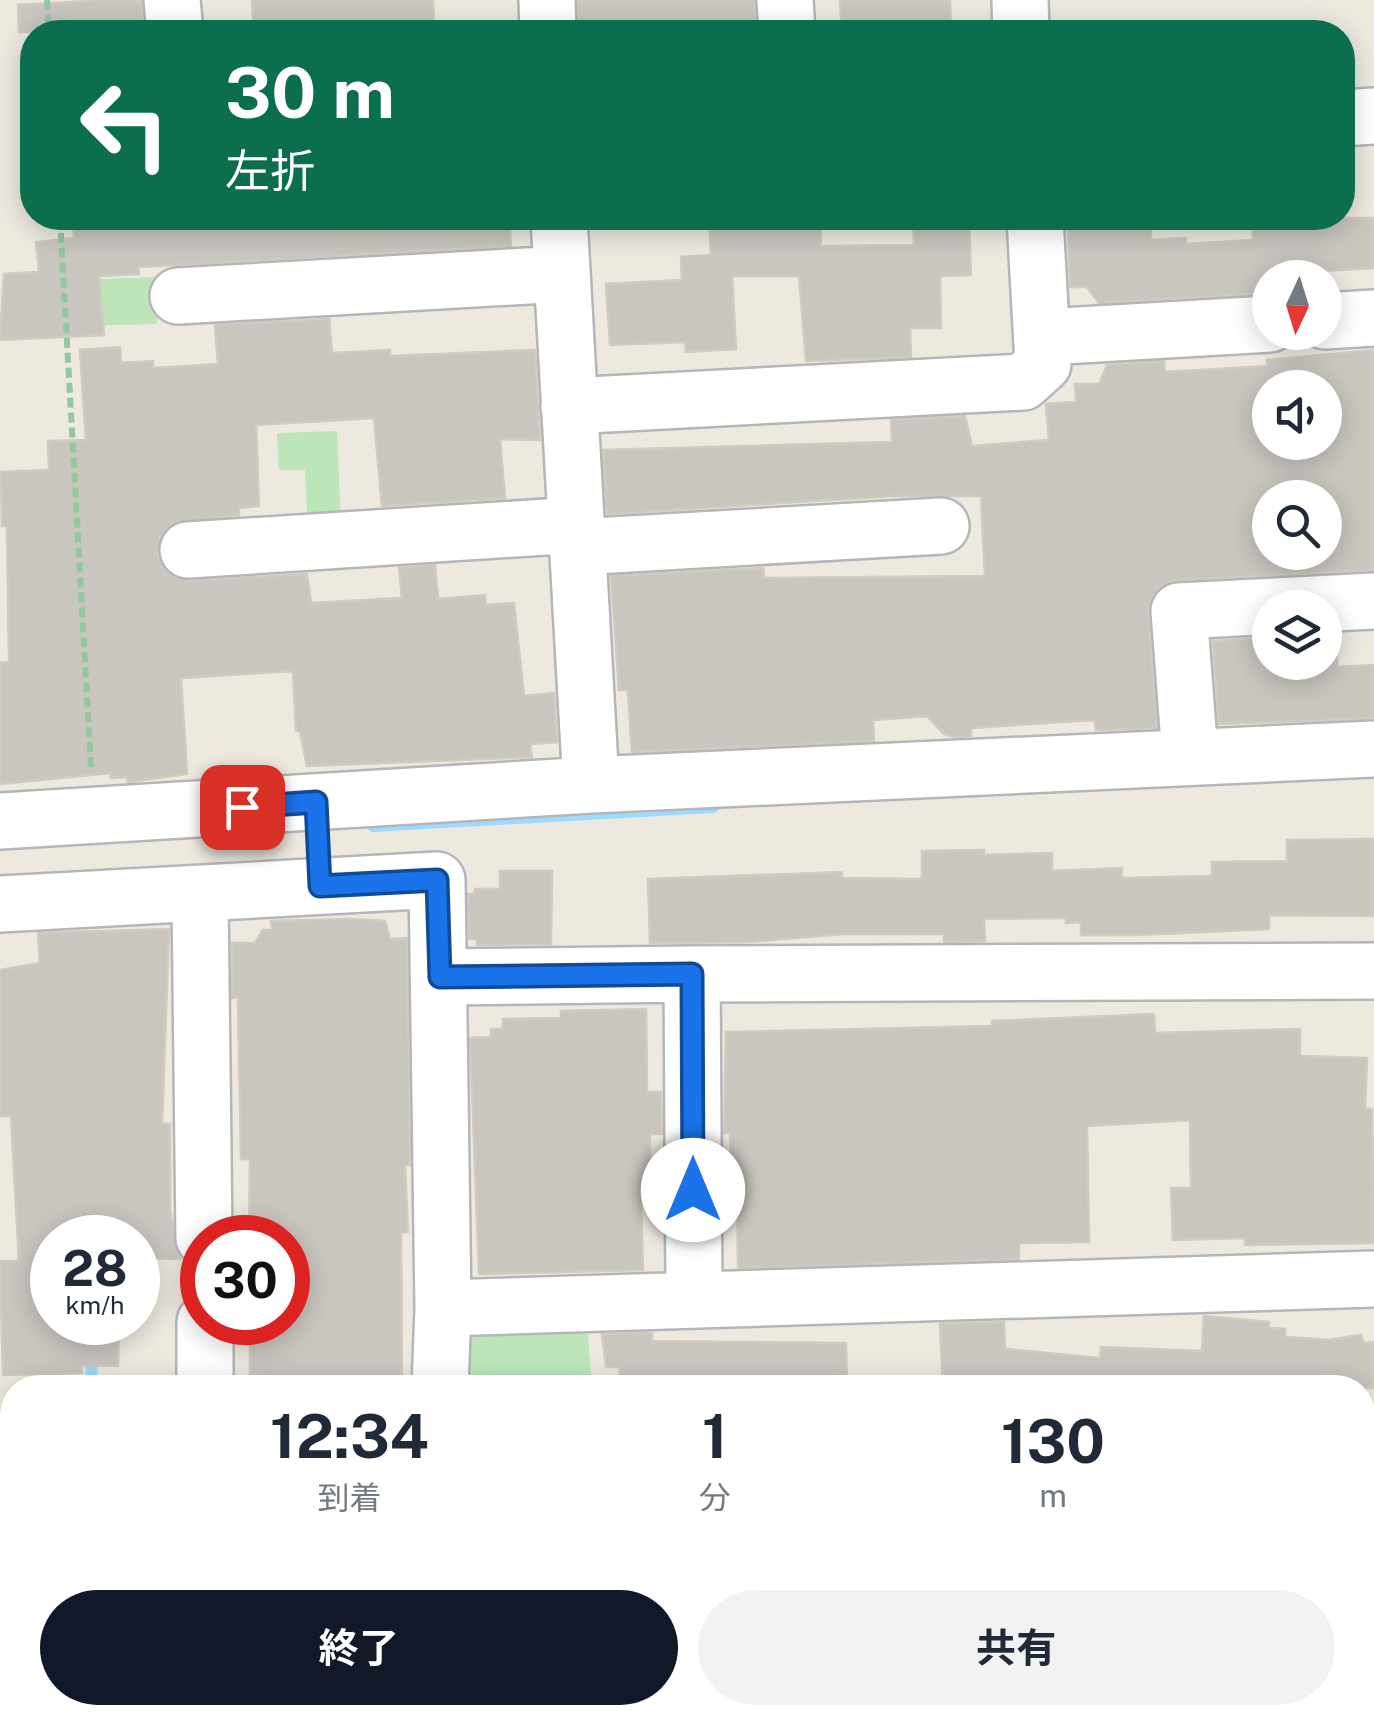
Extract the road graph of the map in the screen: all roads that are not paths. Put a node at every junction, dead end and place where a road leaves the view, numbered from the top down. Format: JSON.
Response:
{"nodes":[{"id":1,"x":560,"y":230,"type":"edge"},
{"id":2,"x":1037,"y":230,"type":"edge"},
{"id":3,"x":562,"y":274,"type":"junction"},
{"id":4,"x":178,"y":296,"type":"dead end"},
{"id":5,"x":1374,"y":318,"type":"edge"},
{"id":6,"x":1342,"y":319,"type":"edge"},
{"id":7,"x":1252,"y":325,"type":"edge"},
{"id":8,"x":1045,"y":336,"type":"junction"},
{"id":9,"x":569,"y":406,"type":"junction"},
{"id":10,"x":940,"y":526,"type":"dead end"},
{"id":11,"x":577,"y":536,"type":"junction"},
{"id":12,"x":188,"y":550,"type":"dead end"},
{"id":13,"x":1374,"y":600,"type":"edge"},
{"id":14,"x":1374,"y":749,"type":"edge"},
{"id":15,"x":1190,"y":756,"type":"junction"},
{"id":16,"x":591,"y":785,"type":"junction"},
{"id":17,"x":0,"y":820,"type":"edge"},
{"id":18,"x":317,"y":838,"type":"junction"},
{"id":19,"x":200,"y":896,"type":"junction"},
{"id":20,"x":0,"y":904,"type":"edge"},
{"id":21,"x":1374,"y":971,"type":"edge"},
{"id":22,"x":692,"y":974,"type":"junction"},
{"id":23,"x":440,"y":977,"type":"junction"},
{"id":24,"x":204,"y":1215,"type":"edge"},
{"id":25,"x":1374,"y":1279,"type":"edge"},
{"id":26,"x":694,"y":1297,"type":"junction"},
{"id":27,"x":443,"y":1308,"type":"junction"},
{"id":28,"x":205,"y":1345,"type":"edge"},
{"id":29,"x":205,"y":1375,"type":"edge"},
{"id":30,"x":440,"y":1375,"type":"edge"}],
"edges":[{"from":1,"to":3,"type":"street"},
{"from":2,"to":8,"type":"street"},
{"from":3,"to":4,"type":"street"},
{"from":3,"to":9,"type":"street"},
{"from":5,"to":6,"type":"street"},
{"from":7,"to":8,"type":"street"},
{"from":8,"to":9,"type":"street"},
{"from":9,"to":11,"type":"street"},
{"from":10,"to":11,"type":"street"},
{"from":11,"to":12,"type":"street"},
{"from":11,"to":16,"type":"street"},
{"from":13,"to":15,"type":"street"},
{"from":14,"to":15,"type":"street"},
{"from":15,"to":16,"type":"street"},
{"from":16,"to":18,"type":"street"},
{"from":17,"to":18,"type":"street"},
{"from":18,"to":19,"type":"street"},
{"from":18,"to":23,"type":"street"},
{"from":19,"to":20,"type":"street"},
{"from":19,"to":24,"type":"street"},
{"from":21,"to":22,"type":"street"},
{"from":22,"to":23,"type":"street"},
{"from":22,"to":26,"type":"street"},
{"from":23,"to":27,"type":"street"},
{"from":25,"to":26,"type":"street"},
{"from":26,"to":27,"type":"street"},
{"from":27,"to":30,"type":"street"},
{"from":28,"to":29,"type":"street"}]}
